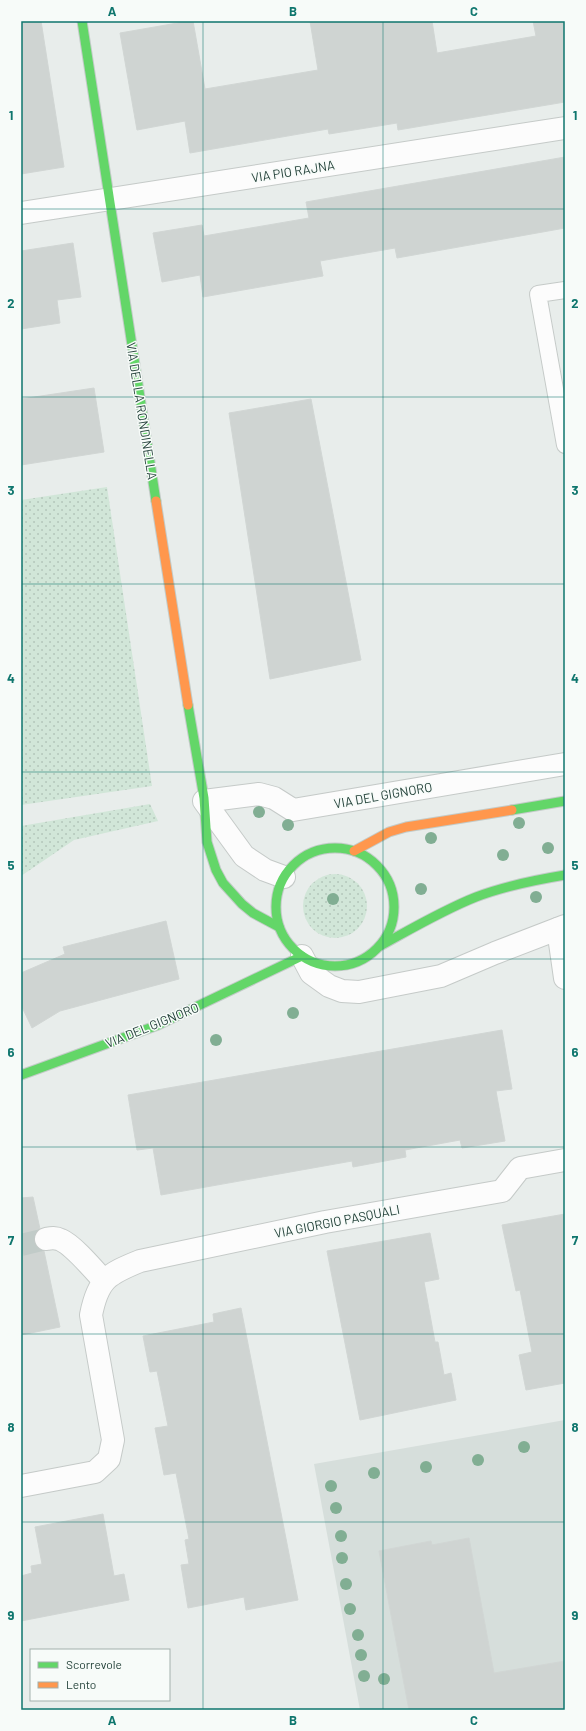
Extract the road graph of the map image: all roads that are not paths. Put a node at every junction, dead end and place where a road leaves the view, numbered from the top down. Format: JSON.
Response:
{"nodes":[{"id":1,"x":82,"y":21,"type":"edge"},
{"id":2,"x":565,"y":128,"type":"edge"},
{"id":3,"x":109,"y":200,"type":"junction"},
{"id":4,"x":21,"y":213,"type":"edge"},
{"id":5,"x":565,"y":290,"type":"edge"},
{"id":6,"x":565,"y":445,"type":"edge"},
{"id":7,"x":565,"y":764,"type":"edge"},
{"id":8,"x":204,"y":801,"type":"junction"},
{"id":9,"x":565,"y":801,"type":"edge"},
{"id":10,"x":354,"y":851,"type":"junction"},
{"id":11,"x":565,"y":875,"type":"edge"},
{"id":12,"x":284,"y":877,"type":"junction"},
{"id":13,"x":279,"y":927,"type":"junction"},
{"id":14,"x":562,"y":928,"type":"edge"},
{"id":15,"x":380,"y":946,"type":"junction"},
{"id":16,"x":302,"y":956,"type":"junction"},
{"id":17,"x":565,"y":978,"type":"edge"},
{"id":18,"x":21,"y":1075,"type":"edge"},
{"id":19,"x":565,"y":1160,"type":"edge"},
{"id":20,"x":46,"y":1239,"type":"tunnel mouth"},
{"id":21,"x":104,"y":1281,"type":"junction"},
{"id":22,"x":21,"y":1486,"type":"edge"}],
"edges":[{"from":1,"to":3,"type":"main road","name":"VIA DELLA RONDINELLA"},
{"from":2,"to":3,"type":"street","name":"VIA PIO RAJNA"},
{"from":3,"to":4,"type":"street","name":"VIA PIO RAJNA"},
{"from":3,"to":8,"type":"main road","name":"VIA DELLA RONDINELLA"},
{"from":5,"to":6,"type":"lane"},
{"from":7,"to":8,"type":"street","name":"VIA DEL GIGNORO"},
{"from":8,"to":12,"type":"street","name":"VIA DELLA RONDINELLA"},
{"from":8,"to":13,"type":"main road","name":"VIA DELLA RONDINELLA"},
{"from":9,"to":10,"type":"main road"},
{"from":10,"to":12,"type":"main road"},
{"from":10,"to":15,"type":"main road"},
{"from":11,"to":15,"type":"main road"},
{"from":12,"to":13,"type":"main road"},
{"from":13,"to":16,"type":"main road"},
{"from":14,"to":16,"type":"street"},
{"from":14,"to":17,"type":"street"},
{"from":15,"to":16,"type":"main road"},
{"from":16,"to":18,"type":"main road","name":"VIA DEL GIGNORO"},
{"from":19,"to":21,"type":"street","name":"VIA GIORGIO PASQUALI"},
{"from":20,"to":21,"type":"street"},
{"from":21,"to":22,"type":"street","name":"VIA GIORGIO PASQUALI"}]}
